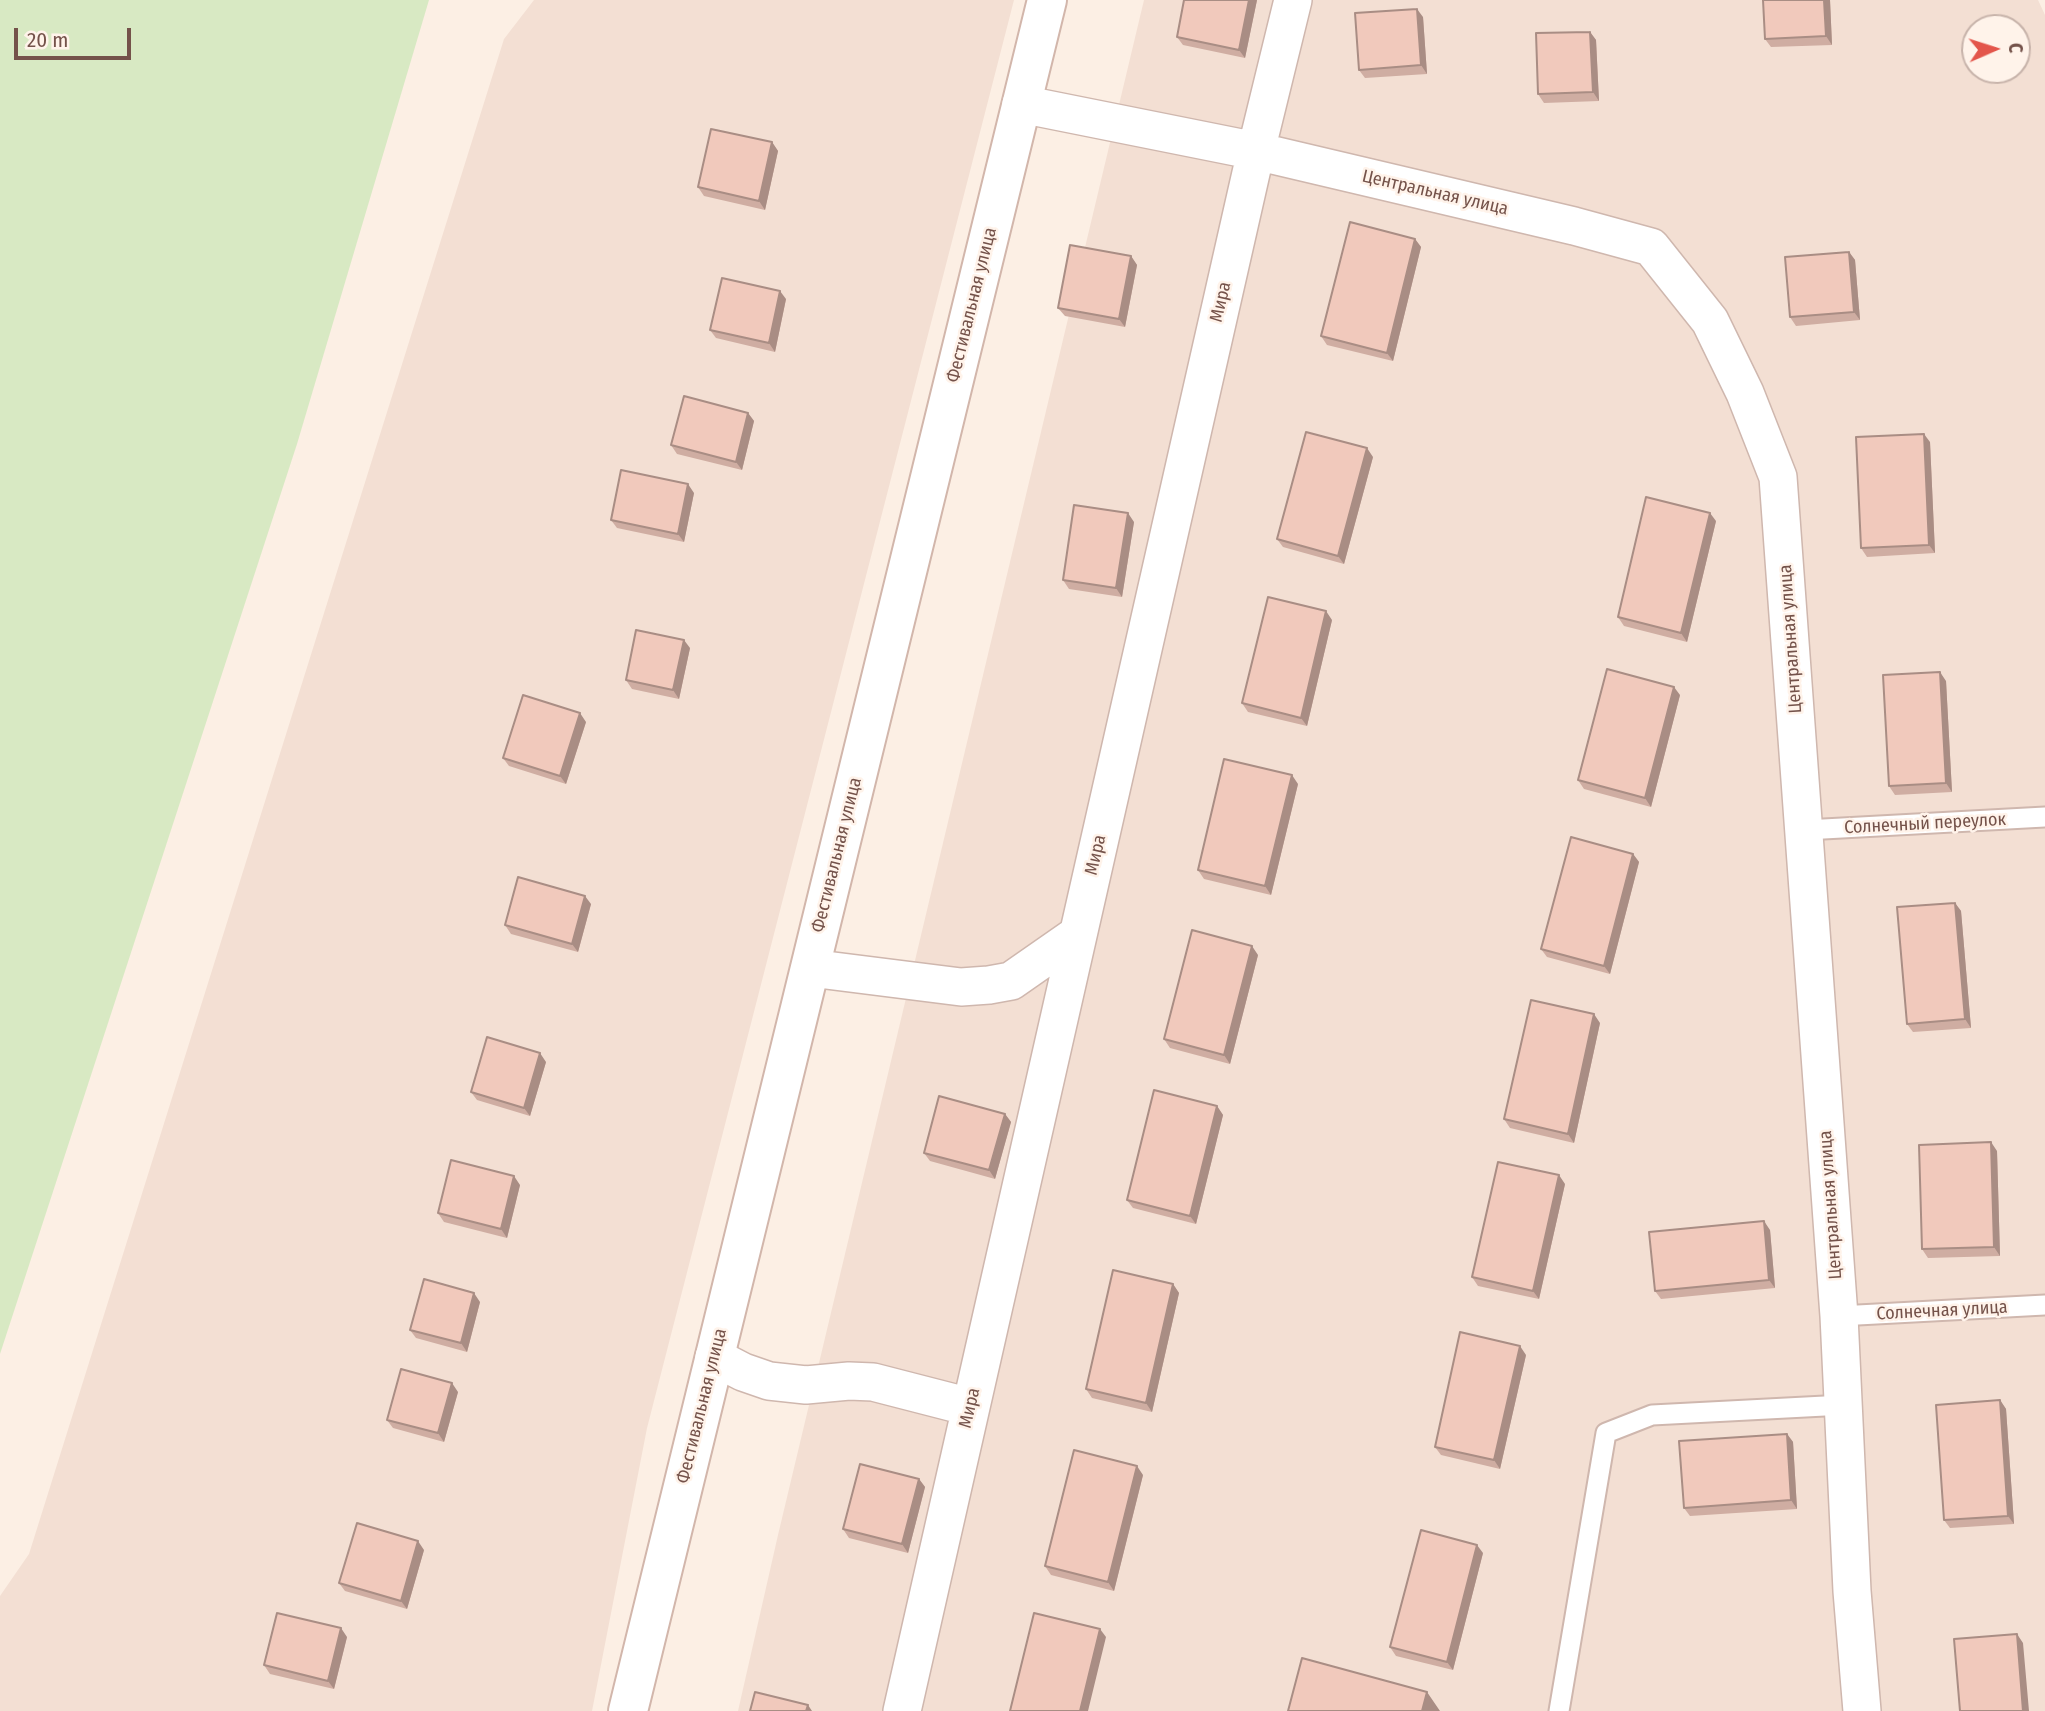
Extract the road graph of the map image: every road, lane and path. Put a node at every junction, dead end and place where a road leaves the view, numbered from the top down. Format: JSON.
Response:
{"nodes":[{"id":1,"x":1047,"y":0,"type":"edge"},
{"id":2,"x":1293,"y":0,"type":"edge"},
{"id":3,"x":1021,"y":104,"type":"junction"},
{"id":4,"x":1256,"y":150,"type":"junction"},
{"id":5,"x":2045,"y":817,"type":"edge"},
{"id":6,"x":1805,"y":831,"type":"junction"},
{"id":7,"x":1077,"y":935,"type":"junction"},
{"id":8,"x":810,"y":968,"type":"junction"},
{"id":9,"x":1011,"y":981,"type":"junction"},
{"id":10,"x":1061,"y":1008,"type":"junction"},
{"id":11,"x":2045,"y":1306,"type":"edge"},
{"id":12,"x":1839,"y":1316,"type":"junction"},
{"id":13,"x":714,"y":1357,"type":"junction"},
{"id":14,"x":1844,"y":1405,"type":"junction"},
{"id":15,"x":970,"y":1408,"type":"junction"},
{"id":16,"x":628,"y":1711,"type":"edge"},
{"id":17,"x":902,"y":1711,"type":"edge"},
{"id":18,"x":1559,"y":1711,"type":"edge"},
{"id":19,"x":1862,"y":1711,"type":"edge"}],
"edges":[{"from":1,"to":3,"type":"street","name":"Фестивальная улица"},
{"from":2,"to":4,"type":"street","name":"Мира"},
{"from":3,"to":4,"type":"street","name":"Центральная улица"},
{"from":3,"to":8,"type":"street","name":"Фестивальная улица"},
{"from":4,"to":6,"type":"street","name":"Центральная улица"},
{"from":4,"to":7,"type":"street","name":"Мира"},
{"from":5,"to":6,"type":"lane","name":"Солнечный переулок"},
{"from":6,"to":12,"type":"street","name":"Центральная улица"},
{"from":7,"to":9,"type":"street"},
{"from":7,"to":10,"type":"street","name":"Мира"},
{"from":8,"to":9,"type":"street"},
{"from":8,"to":13,"type":"street","name":"Фестивальная улица"},
{"from":9,"to":10,"type":"street"},
{"from":10,"to":15,"type":"street","name":"Мира"},
{"from":11,"to":12,"type":"lane","name":"Солнечная улица"},
{"from":12,"to":14,"type":"street","name":"Центральная улица"},
{"from":13,"to":15,"type":"street"},
{"from":13,"to":16,"type":"street","name":"Фестивальная улица"},
{"from":14,"to":18,"type":"lane"},
{"from":14,"to":19,"type":"street","name":"Центральная улица"},
{"from":15,"to":17,"type":"street","name":"Мира"}]}
